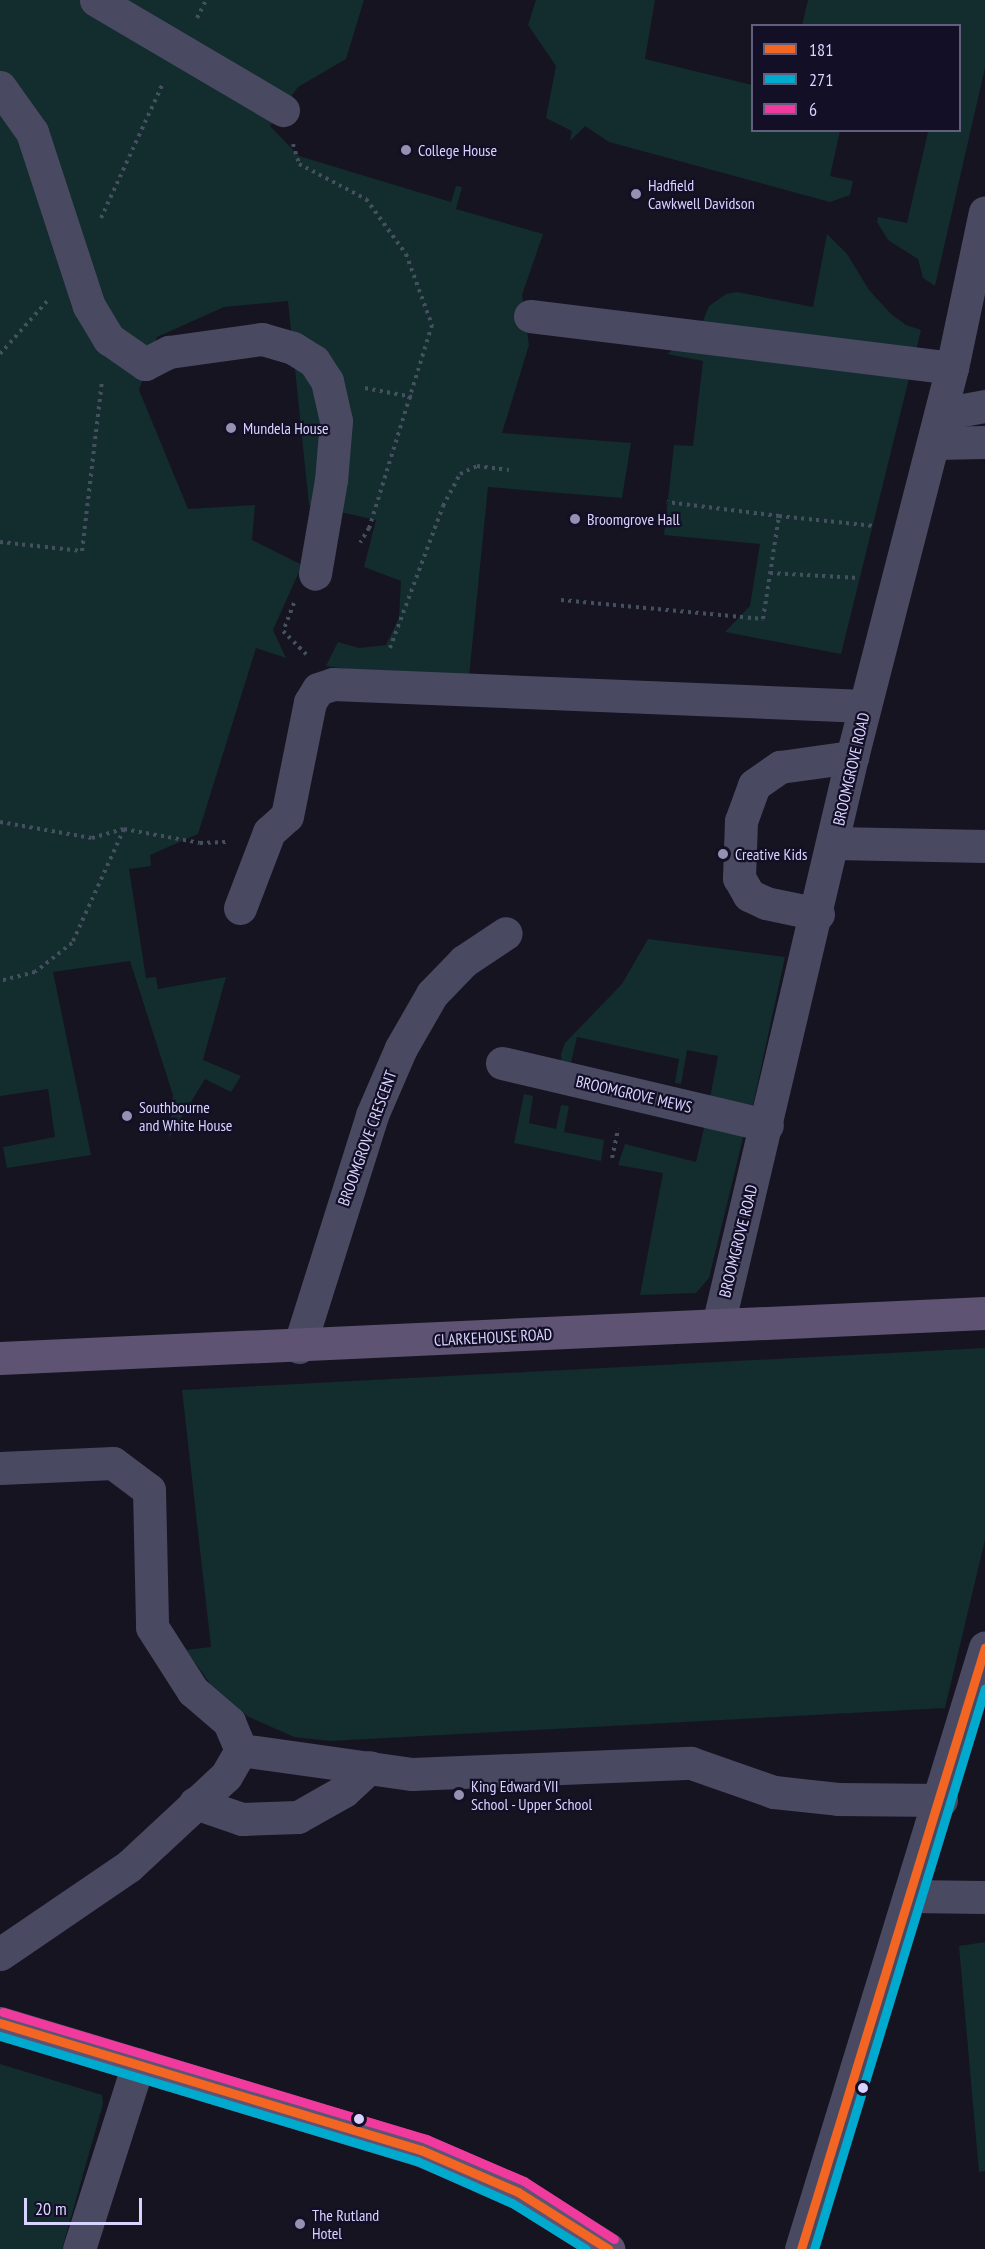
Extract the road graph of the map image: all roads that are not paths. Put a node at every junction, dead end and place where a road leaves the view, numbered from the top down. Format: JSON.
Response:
{"nodes":[{"id":1,"x":96,"y":0,"type":"edge"},
{"id":2,"x":0,"y":87,"type":"edge"},
{"id":3,"x":283,"y":110,"type":"dead end"},
{"id":4,"x":985,"y":212,"type":"edge"},
{"id":5,"x":530,"y":316,"type":"dead end"},
{"id":6,"x":952,"y":368,"type":"junction"},
{"id":7,"x":985,"y":406,"type":"edge"},
{"id":8,"x":937,"y":428,"type":"junction"},
{"id":9,"x":985,"y":442,"type":"edge"},
{"id":10,"x":315,"y":574,"type":"dead end"},
{"id":11,"x":865,"y":706,"type":"junction"},
{"id":12,"x":852,"y":757,"type":"junction"},
{"id":13,"x":834,"y":843,"type":"junction"},
{"id":14,"x":985,"y":846,"type":"edge"},
{"id":15,"x":240,"y":908,"type":"dead end"},
{"id":16,"x":818,"y":914,"type":"junction"},
{"id":17,"x":506,"y":933,"type":"dead end"},
{"id":18,"x":502,"y":1063,"type":"dead end"},
{"id":19,"x":766,"y":1125,"type":"junction"},
{"id":20,"x":985,"y":1313,"type":"edge"},
{"id":21,"x":718,"y":1325,"type":"junction"},
{"id":22,"x":299,"y":1347,"type":"junction"},
{"id":23,"x":0,"y":1358,"type":"edge"},
{"id":24,"x":0,"y":1468,"type":"edge"},
{"id":25,"x":985,"y":1647,"type":"edge"},
{"id":26,"x":241,"y":1750,"type":"junction"},
{"id":27,"x":370,"y":1767,"type":"junction"},
{"id":28,"x":941,"y":1800,"type":"junction"},
{"id":29,"x":195,"y":1803,"type":"junction"},
{"id":30,"x":909,"y":1896,"type":"junction"},
{"id":31,"x":985,"y":1897,"type":"edge"},
{"id":32,"x":0,"y":1953,"type":"edge"},
{"id":33,"x":0,"y":2023,"type":"edge"},
{"id":34,"x":138,"y":2064,"type":"junction"},
{"id":35,"x":79,"y":2249,"type":"edge"},
{"id":36,"x":608,"y":2249,"type":"edge"},
{"id":37,"x":801,"y":2249,"type":"edge"}],
"edges":[{"from":1,"to":3,"type":"street"},
{"from":2,"to":10,"type":"street"},
{"from":4,"to":6,"type":"street","name":"BROOMGROVE ROAD"},
{"from":5,"to":6,"type":"street"},
{"from":6,"to":8,"type":"street","name":"BROOMGROVE ROAD"},
{"from":7,"to":8,"type":"street"},
{"from":8,"to":9,"type":"street"},
{"from":8,"to":11,"type":"street","name":"BROOMGROVE ROAD"},
{"from":11,"to":12,"type":"street","name":"BROOMGROVE ROAD"},
{"from":11,"to":15,"type":"street"},
{"from":12,"to":13,"type":"street","name":"BROOMGROVE ROAD"},
{"from":12,"to":16,"type":"street"},
{"from":13,"to":14,"type":"street"},
{"from":13,"to":16,"type":"street","name":"BROOMGROVE ROAD"},
{"from":16,"to":19,"type":"street","name":"BROOMGROVE ROAD"},
{"from":17,"to":22,"type":"street","name":"BROOMGROVE CRESCENT"},
{"from":18,"to":19,"type":"street","name":"BROOMGROVE MEWS"},
{"from":19,"to":21,"type":"street","name":"BROOMGROVE ROAD"},
{"from":20,"to":21,"type":"main road","name":"CLARKEHOUSE ROAD"},
{"from":21,"to":22,"type":"main road","name":"CLARKEHOUSE ROAD"},
{"from":22,"to":23,"type":"main road","name":"CLARKEHOUSE ROAD"},
{"from":24,"to":26,"type":"street"},
{"from":25,"to":28,"type":"street"},
{"from":26,"to":27,"type":"street"},
{"from":26,"to":29,"type":"street"},
{"from":27,"to":28,"type":"street"},
{"from":27,"to":29,"type":"street"},
{"from":28,"to":30,"type":"street"},
{"from":29,"to":32,"type":"street"},
{"from":30,"to":31,"type":"street"},
{"from":30,"to":37,"type":"street"},
{"from":33,"to":34,"type":"main road"},
{"from":34,"to":35,"type":"street"},
{"from":34,"to":36,"type":"main road"}]}
